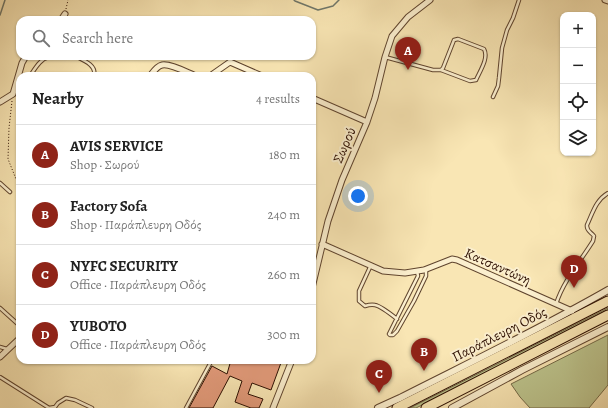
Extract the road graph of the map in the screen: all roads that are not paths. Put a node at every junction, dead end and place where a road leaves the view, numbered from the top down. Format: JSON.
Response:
{"nodes":[{"id":1,"x":430,"y":0,"type":"edge"},
{"id":2,"x":519,"y":0,"type":"edge"},
{"id":3,"x":605,"y":0,"type":"edge"},
{"id":4,"x":608,"y":1,"type":"edge"},
{"id":5,"x":385,"y":57,"type":"junction"},
{"id":6,"x":24,"y":60,"type":"edge"},
{"id":7,"x":43,"y":60,"type":"edge"},
{"id":8,"x":83,"y":60,"type":"edge"},
{"id":9,"x":441,"y":70,"type":"junction"},
{"id":10,"x":19,"y":72,"type":"edge"},
{"id":11,"x":32,"y":72,"type":"edge"},
{"id":12,"x":95,"y":72,"type":"edge"},
{"id":13,"x":154,"y":72,"type":"edge"},
{"id":14,"x":187,"y":72,"type":"edge"},
{"id":15,"x":216,"y":72,"type":"edge"},
{"id":16,"x":253,"y":72,"type":"edge"},
{"id":17,"x":16,"y":82,"type":"edge"},
{"id":18,"x":16,"y":91,"type":"edge"},
{"id":19,"x":12,"y":94,"type":"junction"},
{"id":20,"x":493,"y":97,"type":"dead end"},
{"id":21,"x":316,"y":100,"type":"edge"},
{"id":22,"x":0,"y":102,"type":"edge"},
{"id":23,"x":367,"y":122,"type":"junction"},
{"id":24,"x":0,"y":183,"type":"edge"},
{"id":25,"x":10,"y":192,"type":"dead end"},
{"id":26,"x":608,"y":193,"type":"edge"},
{"id":27,"x":322,"y":244,"type":"junction"},
{"id":28,"x":371,"y":265,"type":"junction"},
{"id":29,"x":426,"y":269,"type":"junction"},
{"id":30,"x":316,"y":270,"type":"edge"},
{"id":31,"x":418,"y":271,"type":"junction"},
{"id":32,"x":608,"y":290,"type":"edge"},
{"id":33,"x":608,"y":301,"type":"edge"},
{"id":34,"x":556,"y":304,"type":"junction"},
{"id":35,"x":0,"y":308,"type":"edge"},
{"id":36,"x":572,"y":311,"type":"junction"},
{"id":37,"x":608,"y":315,"type":"edge"},
{"id":38,"x":397,"y":320,"type":"junction"},
{"id":39,"x":16,"y":322,"type":"edge"},
{"id":40,"x":608,"y":327,"type":"edge"},
{"id":41,"x":16,"y":342,"type":"edge"},
{"id":42,"x":0,"y":347,"type":"edge"},
{"id":43,"x":8,"y":349,"type":"junction"},
{"id":44,"x":0,"y":357,"type":"edge"},
{"id":45,"x":210,"y":364,"type":"edge"},
{"id":46,"x":290,"y":364,"type":"edge"},
{"id":47,"x":0,"y":377,"type":"edge"},
{"id":48,"x":49,"y":408,"type":"edge"},
{"id":49,"x":92,"y":408,"type":"edge"},
{"id":50,"x":186,"y":408,"type":"edge"},
{"id":51,"x":273,"y":408,"type":"edge"},
{"id":52,"x":378,"y":408,"type":"edge"},
{"id":53,"x":397,"y":408,"type":"edge"},
{"id":54,"x":426,"y":408,"type":"edge"},
{"id":55,"x":452,"y":408,"type":"edge"}],
"edges":[{"from":1,"to":5,"type":"street","name":"Σωρού"},
{"from":2,"to":20,"type":"lane"},
{"from":3,"to":4,"type":"street"},
{"from":5,"to":9,"type":"lane"},
{"from":5,"to":23,"type":"street","name":"Σωρού"},
{"from":6,"to":10,"type":"street"},
{"from":7,"to":11,"type":"lane"},
{"from":8,"to":12,"type":"lane"},
{"from":9,"to":9,"type":"lane"},
{"from":13,"to":14,"type":"street"},
{"from":15,"to":16,"type":"street"},
{"from":17,"to":19,"type":"street"},
{"from":18,"to":19,"type":"lane"},
{"from":19,"to":22,"type":"street"},
{"from":21,"to":23,"type":"street"},
{"from":23,"to":27,"type":"street","name":"Σωρού"},
{"from":24,"to":25,"type":"lane"},
{"from":26,"to":34,"type":"lane"},
{"from":27,"to":28,"type":"street","name":"Κατσαντώνη"},
{"from":27,"to":30,"type":"street","name":"Σωρού"},
{"from":28,"to":31,"type":"street","name":"Κατσαντώνη"},
{"from":28,"to":38,"type":"lane"},
{"from":29,"to":31,"type":"street","name":"Κατσαντώνη"},
{"from":29,"to":34,"type":"street","name":"Κατσαντώνη"},
{"from":29,"to":38,"type":"lane"},
{"from":31,"to":38,"type":"lane"},
{"from":32,"to":36,"type":"street","name":"Παράπλευρη Οδός"},
{"from":33,"to":53,"type":"highway"},
{"from":34,"to":36,"type":"street","name":"Κατσαντώνη"},
{"from":35,"to":39,"type":"lane"},
{"from":36,"to":52,"type":"street","name":"Παράπλευρη Οδός"},
{"from":37,"to":54,"type":"highway"},
{"from":40,"to":55,"type":"street"},
{"from":41,"to":43,"type":"street"},
{"from":42,"to":43,"type":"lane"},
{"from":43,"to":44,"type":"street"},
{"from":45,"to":50,"type":"lane"},
{"from":46,"to":51,"type":"street"},
{"from":47,"to":48,"type":"lane"},
{"from":48,"to":49,"type":"lane"}]}
